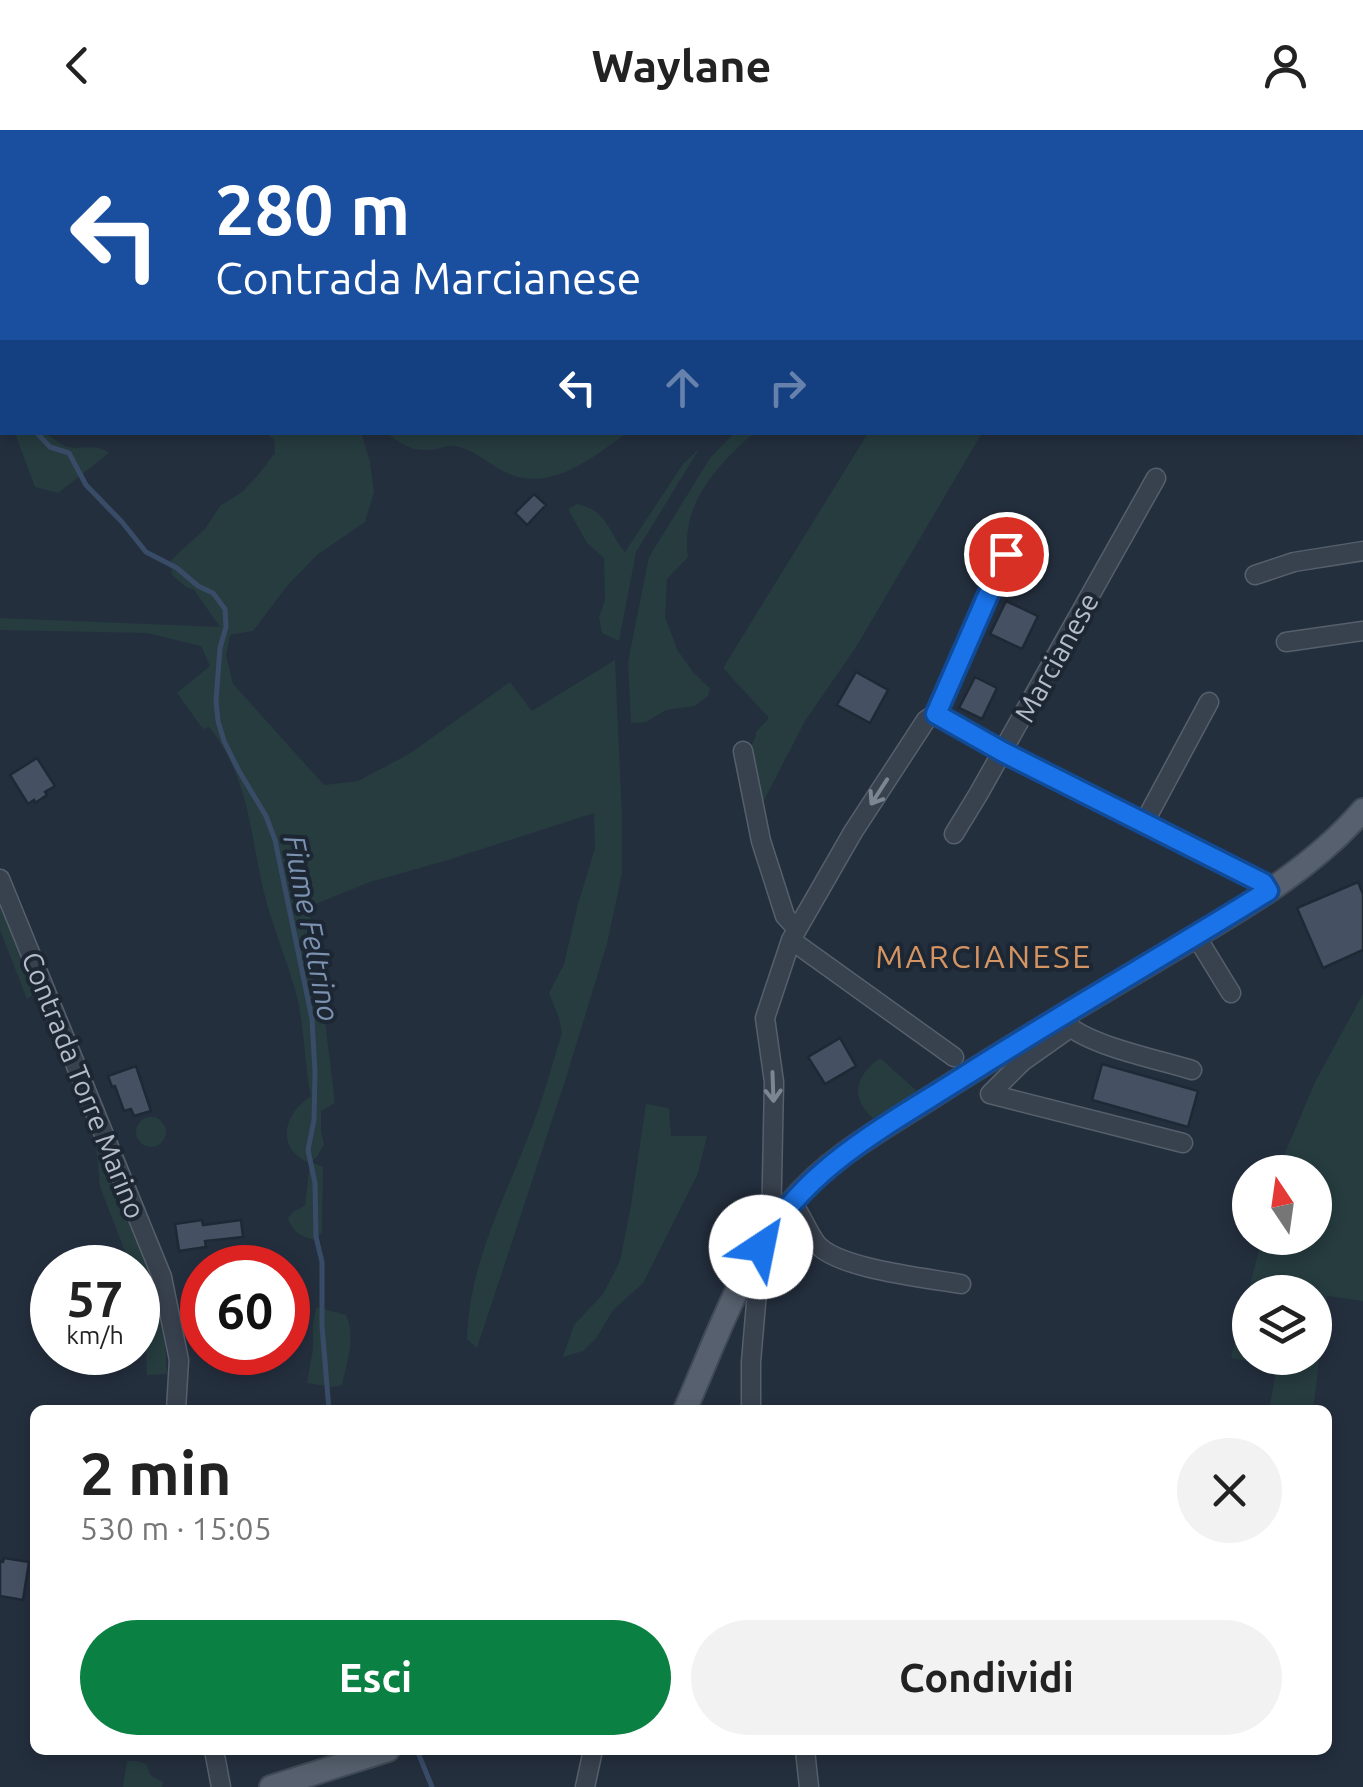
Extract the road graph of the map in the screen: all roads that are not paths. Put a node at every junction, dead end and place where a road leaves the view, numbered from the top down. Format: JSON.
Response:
{"nodes":[{"id":1,"x":1156,"y":478,"type":"dead end"},
{"id":2,"x":1363,"y":551,"type":"edge"},
{"id":3,"x":1006,"y":554,"type":"dead end"},
{"id":4,"x":1255,"y":575,"type":"dead end"},
{"id":5,"x":1363,"y":630,"type":"edge"},
{"id":6,"x":1286,"y":642,"type":"dead end"},
{"id":7,"x":1210,"y":702,"type":"dead end"},
{"id":8,"x":936,"y":714,"type":"junction"},
{"id":9,"x":743,"y":752,"type":"dead end"},
{"id":10,"x":1003,"y":752,"type":"junction"},
{"id":11,"x":1363,"y":810,"type":"edge"},
{"id":12,"x":1144,"y":823,"type":"junction"},
{"id":13,"x":954,"y":834,"type":"dead end"},
{"id":14,"x":0,"y":880,"type":"edge"},
{"id":15,"x":1268,"y":891,"type":"junction"},
{"id":16,"x":794,"y":935,"type":"junction"},
{"id":17,"x":1196,"y":936,"type":"junction"},
{"id":18,"x":1231,"y":993,"type":"dead end"},
{"id":19,"x":1065,"y":1022,"type":"junction"},
{"id":20,"x":954,"y":1057,"type":"dead end"},
{"id":21,"x":1192,"y":1070,"type":"dead end"},
{"id":22,"x":1183,"y":1143,"type":"dead end"},
{"id":23,"x":792,"y":1202,"type":"junction"},
{"id":24,"x":771,"y":1229,"type":"junction"},
{"id":25,"x":751,"y":1264,"type":"junction"},
{"id":26,"x":961,"y":1284,"type":"dead end"},
{"id":27,"x":176,"y":1405,"type":"edge"},
{"id":28,"x":687,"y":1405,"type":"edge"},
{"id":29,"x":751,"y":1405,"type":"edge"},
{"id":30,"x":215,"y":1755,"type":"edge"},
{"id":31,"x":372,"y":1755,"type":"edge"},
{"id":32,"x":592,"y":1755,"type":"edge"},
{"id":33,"x":806,"y":1755,"type":"edge"},
{"id":34,"x":221,"y":1787,"type":"edge"},
{"id":35,"x":271,"y":1787,"type":"edge"},
{"id":36,"x":586,"y":1787,"type":"edge"},
{"id":37,"x":809,"y":1787,"type":"edge"}],
"edges":[{"from":1,"to":10,"type":"street","name":"Marcianese"},
{"from":2,"to":4,"type":"street"},
{"from":3,"to":8,"type":"street"},
{"from":5,"to":6,"type":"street"},
{"from":7,"to":12,"type":"street"},
{"from":8,"to":10,"type":"street"},
{"from":8,"to":16,"type":"street","one_way":true},
{"from":9,"to":16,"type":"street"},
{"from":10,"to":12,"type":"street"},
{"from":10,"to":13,"type":"street","name":"Marcianese"},
{"from":11,"to":15,"type":"main road"},
{"from":12,"to":15,"type":"street"},
{"from":14,"to":27,"type":"street","name":"Contrada Torre Marino"},
{"from":15,"to":17,"type":"main road"},
{"from":16,"to":20,"type":"street"},
{"from":16,"to":24,"type":"street","one_way":true},
{"from":17,"to":18,"type":"street"},
{"from":17,"to":19,"type":"main road"},
{"from":19,"to":21,"type":"street"},
{"from":19,"to":22,"type":"street"},
{"from":19,"to":23,"type":"main road"},
{"from":23,"to":24,"type":"main road"},
{"from":23,"to":26,"type":"street"},
{"from":24,"to":25,"type":"main road"},
{"from":25,"to":28,"type":"main road"},
{"from":25,"to":29,"type":"street"},
{"from":30,"to":34,"type":"street"},
{"from":31,"to":35,"type":"main road"},
{"from":32,"to":36,"type":"street"},
{"from":33,"to":37,"type":"street"}]}
